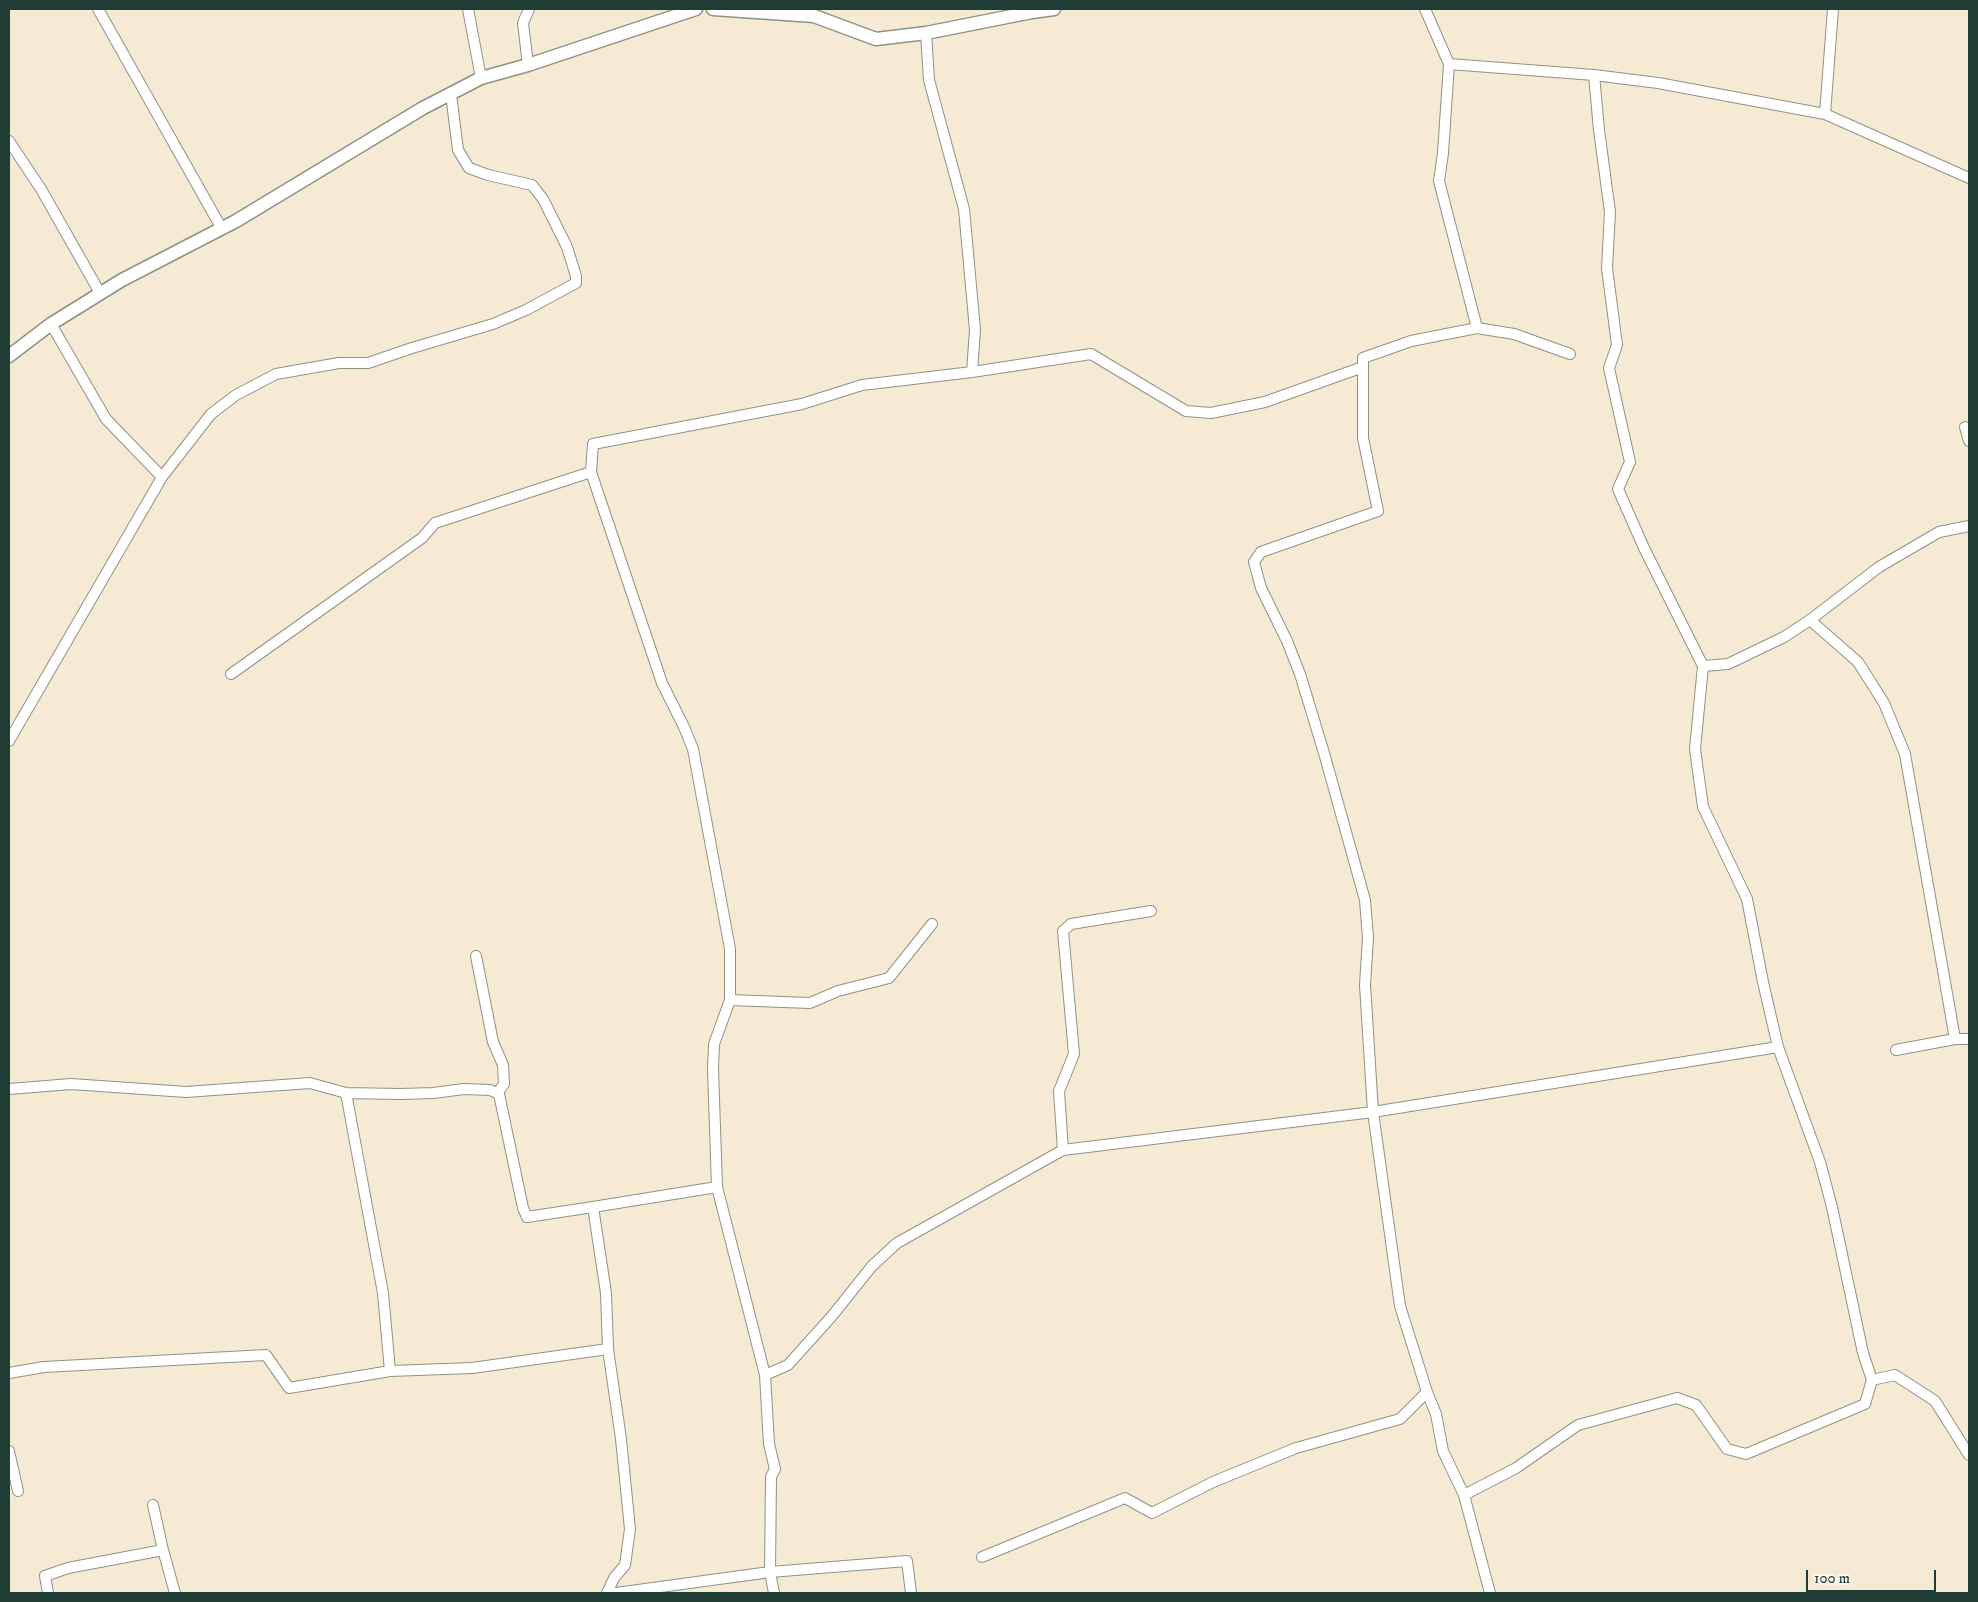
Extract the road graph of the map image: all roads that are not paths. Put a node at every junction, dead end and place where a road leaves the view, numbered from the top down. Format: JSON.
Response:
{"nodes":[{"id":1,"x":98,"y":9,"type":"edge"},
{"id":2,"x":468,"y":9,"type":"edge"},
{"id":3,"x":529,"y":9,"type":"edge"},
{"id":4,"x":696,"y":9,"type":"edge"},
{"id":5,"x":714,"y":9,"type":"edge"},
{"id":6,"x":1054,"y":9,"type":"edge"},
{"id":7,"x":1425,"y":9,"type":"edge"},
{"id":8,"x":1833,"y":9,"type":"edge"},
{"id":9,"x":926,"y":33,"type":"junction"},
{"id":10,"x":1449,"y":64,"type":"junction"},
{"id":11,"x":528,"y":65,"type":"junction"},
{"id":12,"x":1594,"y":75,"type":"junction"},
{"id":13,"x":481,"y":78,"type":"junction"},
{"id":14,"x":452,"y":94,"type":"junction"},
{"id":15,"x":1825,"y":114,"type":"junction"},
{"id":16,"x":9,"y":141,"type":"edge"},
{"id":17,"x":1969,"y":178,"type":"edge"},
{"id":18,"x":222,"y":229,"type":"junction"},
{"id":19,"x":100,"y":293,"type":"junction"},
{"id":20,"x":51,"y":324,"type":"junction"},
{"id":21,"x":1478,"y":328,"type":"junction"},
{"id":22,"x":1570,"y":354,"type":"dead end"},
{"id":23,"x":9,"y":356,"type":"edge"},
{"id":24,"x":1363,"y":368,"type":"junction"},
{"id":25,"x":972,"y":372,"type":"junction"},
{"id":26,"x":1966,"y":427,"type":"dead end"},
{"id":27,"x":1969,"y":441,"type":"edge"},
{"id":28,"x":591,"y":472,"type":"junction"},
{"id":29,"x":162,"y":477,"type":"junction"},
{"id":30,"x":1969,"y":526,"type":"edge"},
{"id":31,"x":1810,"y":620,"type":"junction"},
{"id":32,"x":1703,"y":666,"type":"junction"},
{"id":33,"x":231,"y":674,"type":"dead end"},
{"id":34,"x":9,"y":741,"type":"edge"},
{"id":35,"x":1151,"y":910,"type":"dead end"},
{"id":36,"x":932,"y":924,"type":"dead end"},
{"id":37,"x":476,"y":956,"type":"dead end"},
{"id":38,"x":730,"y":1000,"type":"junction"},
{"id":39,"x":1969,"y":1039,"type":"edge"},
{"id":40,"x":1955,"y":1040,"type":"junction"},
{"id":41,"x":1778,"y":1047,"type":"junction"},
{"id":42,"x":1896,"y":1050,"type":"dead end"},
{"id":43,"x":9,"y":1089,"type":"edge"},
{"id":44,"x":346,"y":1093,"type":"junction"},
{"id":45,"x":499,"y":1094,"type":"junction"},
{"id":46,"x":1373,"y":1112,"type":"junction"},
{"id":47,"x":1063,"y":1150,"type":"junction"},
{"id":48,"x":717,"y":1187,"type":"junction"},
{"id":49,"x":593,"y":1207,"type":"junction"},
{"id":50,"x":608,"y":1349,"type":"junction"},
{"id":51,"x":390,"y":1371,"type":"junction"},
{"id":52,"x":9,"y":1373,"type":"edge"},
{"id":53,"x":765,"y":1374,"type":"junction"},
{"id":54,"x":1872,"y":1380,"type":"junction"},
{"id":55,"x":1427,"y":1392,"type":"junction"},
{"id":56,"x":9,"y":1451,"type":"edge"},
{"id":57,"x":1969,"y":1455,"type":"edge"},
{"id":58,"x":18,"y":1491,"type":"dead end"},
{"id":59,"x":1464,"y":1495,"type":"junction"},
{"id":60,"x":153,"y":1505,"type":"dead end"},
{"id":61,"x":163,"y":1550,"type":"junction"},
{"id":62,"x":982,"y":1557,"type":"dead end"},
{"id":63,"x":770,"y":1572,"type":"junction"},
{"id":64,"x":48,"y":1593,"type":"edge"},
{"id":65,"x":175,"y":1593,"type":"edge"},
{"id":66,"x":607,"y":1593,"type":"edge"},
{"id":67,"x":616,"y":1593,"type":"edge"},
{"id":68,"x":774,"y":1593,"type":"edge"},
{"id":69,"x":912,"y":1593,"type":"edge"},
{"id":70,"x":1490,"y":1593,"type":"edge"}],
"edges":[{"from":1,"to":18,"type":"street"},
{"from":2,"to":13,"type":"street"},
{"from":3,"to":11,"type":"street"},
{"from":4,"to":11,"type":"street"},
{"from":5,"to":9,"type":"street"},
{"from":6,"to":9,"type":"street"},
{"from":7,"to":10,"type":"street"},
{"from":8,"to":15,"type":"street"},
{"from":9,"to":25,"type":"street"},
{"from":10,"to":12,"type":"street"},
{"from":10,"to":21,"type":"street"},
{"from":11,"to":13,"type":"street"},
{"from":12,"to":15,"type":"street"},
{"from":12,"to":32,"type":"street"},
{"from":13,"to":14,"type":"street"},
{"from":14,"to":18,"type":"street"},
{"from":14,"to":29,"type":"street"},
{"from":15,"to":17,"type":"street"},
{"from":16,"to":19,"type":"street"},
{"from":18,"to":19,"type":"street"},
{"from":19,"to":20,"type":"street"},
{"from":20,"to":23,"type":"street"},
{"from":20,"to":29,"type":"street"},
{"from":21,"to":22,"type":"street"},
{"from":21,"to":24,"type":"street"},
{"from":24,"to":25,"type":"street"},
{"from":24,"to":46,"type":"street"},
{"from":25,"to":28,"type":"street"},
{"from":26,"to":27,"type":"street"},
{"from":28,"to":33,"type":"street"},
{"from":28,"to":38,"type":"street"},
{"from":29,"to":34,"type":"street"},
{"from":30,"to":31,"type":"street"},
{"from":31,"to":32,"type":"street"},
{"from":31,"to":40,"type":"street"},
{"from":32,"to":41,"type":"street"},
{"from":35,"to":47,"type":"street"},
{"from":36,"to":38,"type":"street"},
{"from":37,"to":45,"type":"street"},
{"from":38,"to":48,"type":"street"},
{"from":39,"to":40,"type":"street"},
{"from":40,"to":42,"type":"street"},
{"from":41,"to":46,"type":"street"},
{"from":41,"to":54,"type":"street"},
{"from":43,"to":44,"type":"street"},
{"from":44,"to":45,"type":"street"},
{"from":44,"to":51,"type":"street"},
{"from":45,"to":49,"type":"street"},
{"from":46,"to":47,"type":"street"},
{"from":46,"to":55,"type":"street"},
{"from":47,"to":53,"type":"street"},
{"from":48,"to":49,"type":"street"},
{"from":48,"to":53,"type":"street"},
{"from":49,"to":50,"type":"street"},
{"from":50,"to":51,"type":"street"},
{"from":50,"to":66,"type":"street"},
{"from":51,"to":52,"type":"street"},
{"from":53,"to":63,"type":"street"},
{"from":54,"to":57,"type":"street"},
{"from":54,"to":59,"type":"street"},
{"from":55,"to":59,"type":"street"},
{"from":55,"to":62,"type":"street"},
{"from":56,"to":58,"type":"street"},
{"from":59,"to":70,"type":"street"},
{"from":60,"to":61,"type":"street"},
{"from":61,"to":64,"type":"street"},
{"from":61,"to":65,"type":"street"},
{"from":63,"to":67,"type":"street"},
{"from":63,"to":68,"type":"street"},
{"from":63,"to":69,"type":"street"}]}
